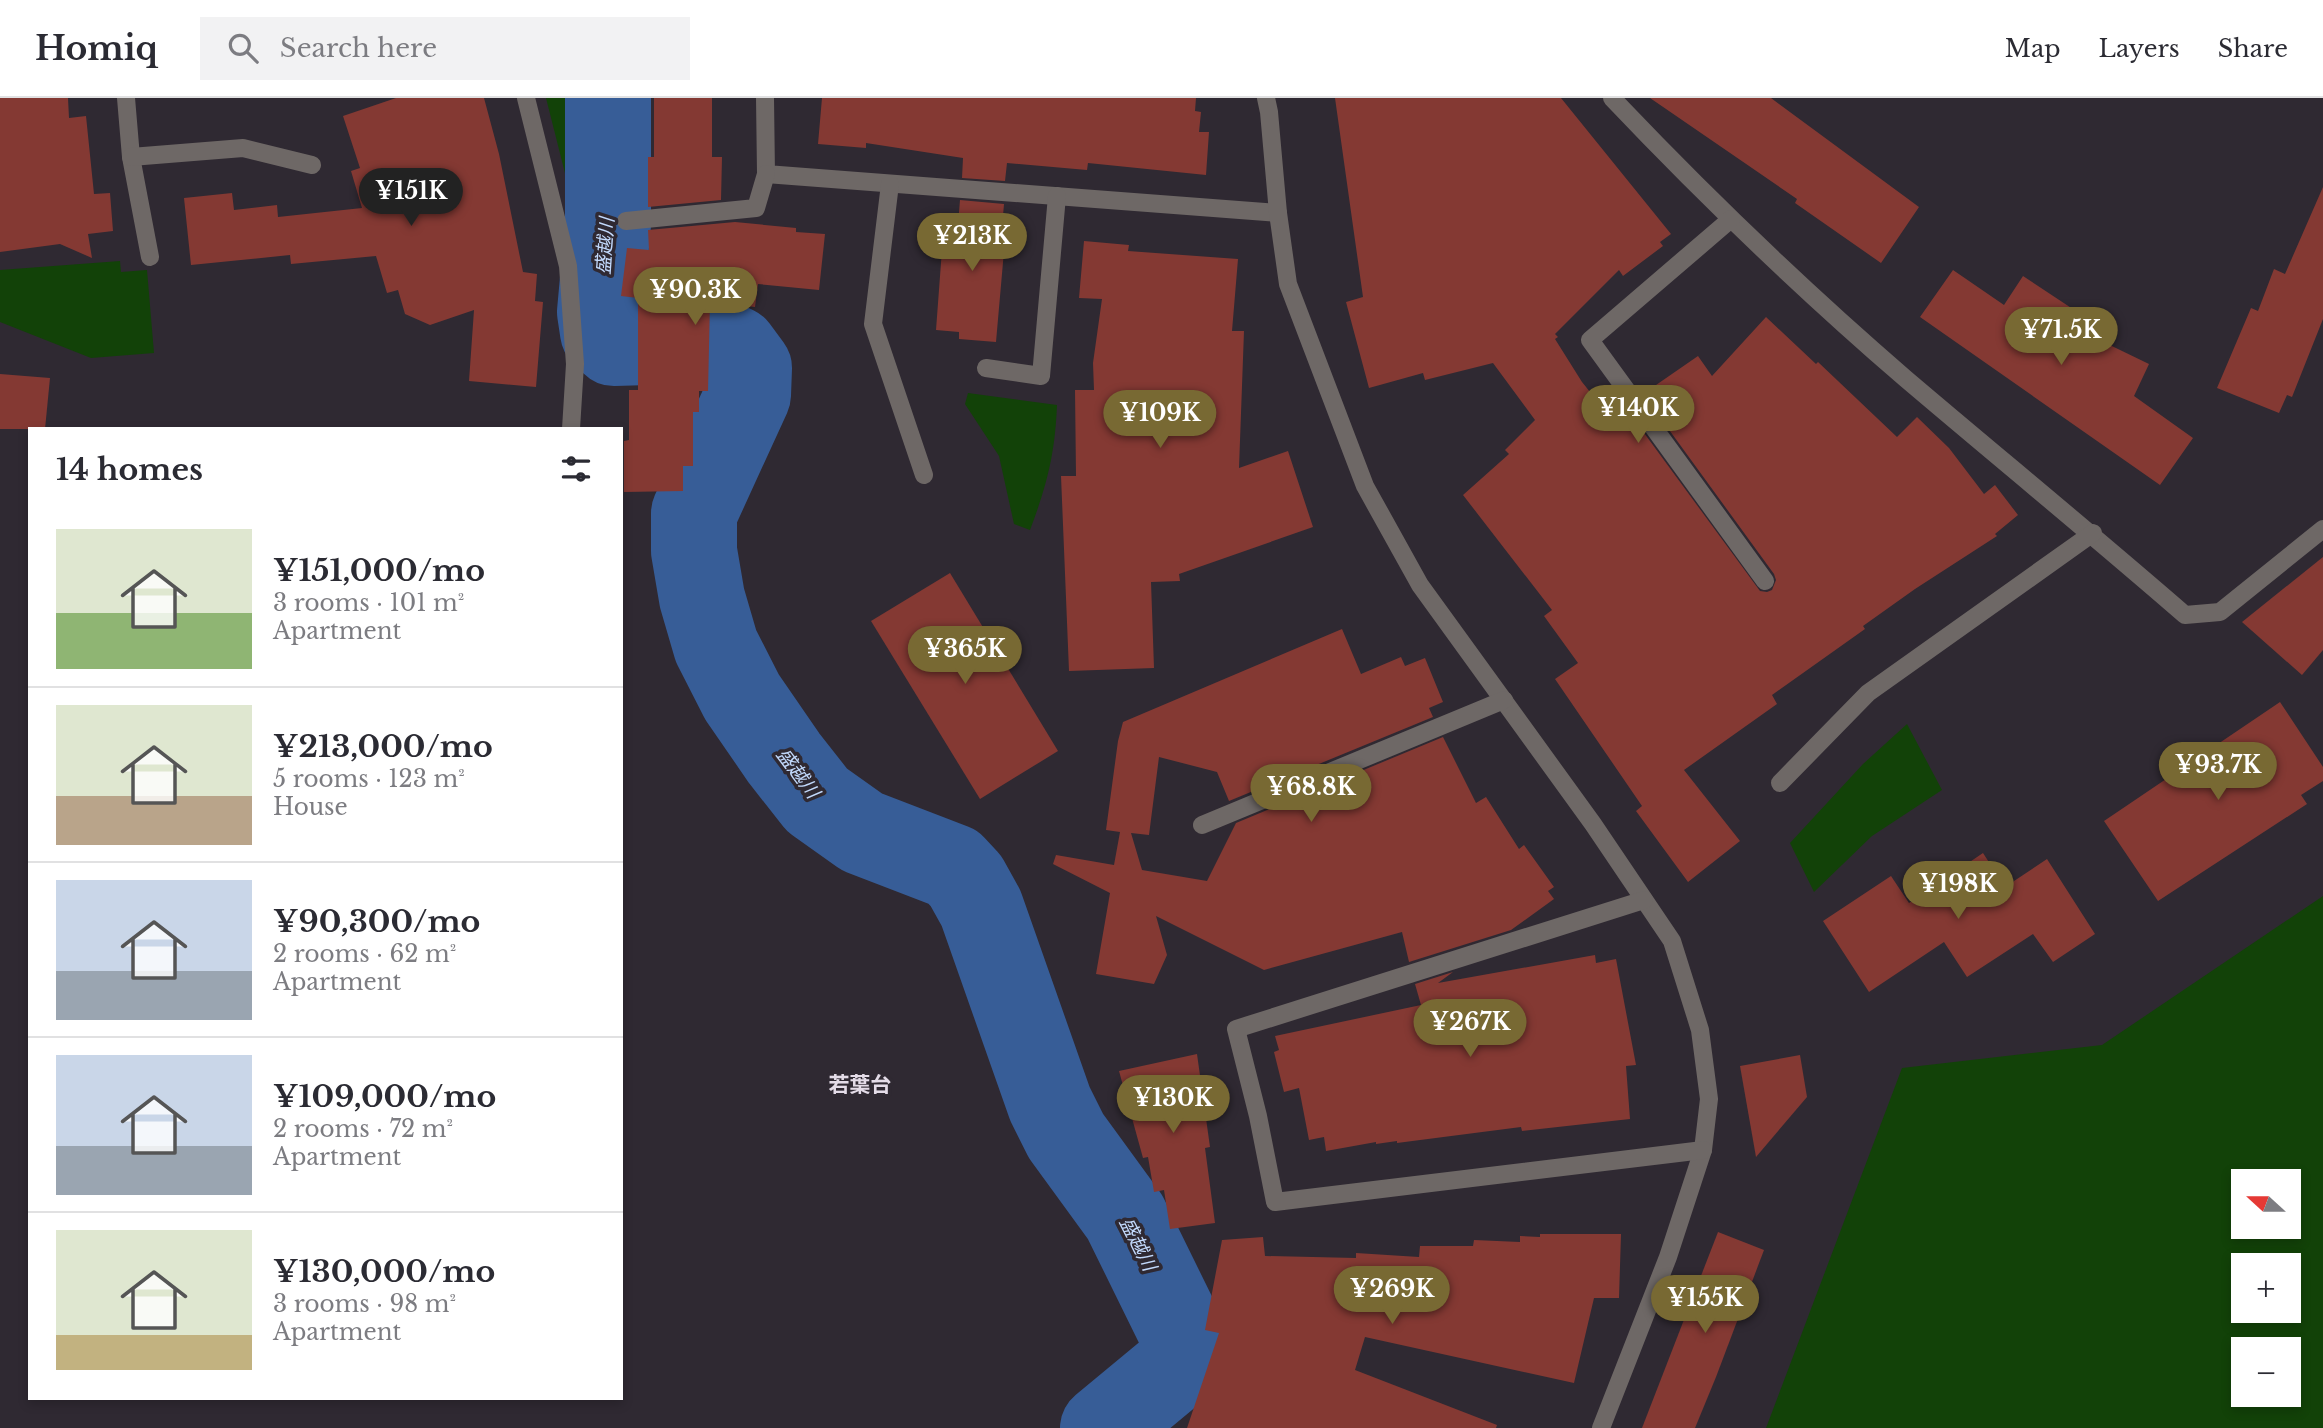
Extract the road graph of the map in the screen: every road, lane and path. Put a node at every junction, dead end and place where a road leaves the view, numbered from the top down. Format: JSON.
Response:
{"nodes":[{"id":1,"x":126,"y":98,"type":"edge"},
{"id":2,"x":526,"y":98,"type":"edge"},
{"id":3,"x":765,"y":98,"type":"edge"},
{"id":4,"x":1266,"y":98,"type":"edge"},
{"id":5,"x":1612,"y":98,"type":"edge"},
{"id":6,"x":131,"y":157,"type":"junction"},
{"id":7,"x":312,"y":165,"type":"dead end"},
{"id":8,"x":766,"y":174,"type":"junction"},
{"id":9,"x":890,"y":184,"type":"junction"},
{"id":10,"x":1057,"y":196,"type":"junction"},
{"id":11,"x":1278,"y":213,"type":"junction"},
{"id":12,"x":1731,"y":219,"type":"junction"},
{"id":13,"x":626,"y":221,"type":"dead end"},
{"id":14,"x":150,"y":257,"type":"dead end"},
{"id":15,"x":986,"y":368,"type":"dead end"},
{"id":16,"x":571,"y":427,"type":"edge"},
{"id":17,"x":924,"y":475,"type":"dead end"},
{"id":18,"x":2323,"y":529,"type":"edge"},
{"id":19,"x":2092,"y":533,"type":"junction"},
{"id":20,"x":1765,"y":581,"type":"dead end"},
{"id":21,"x":1504,"y":700,"type":"junction"},
{"id":22,"x":1780,"y":783,"type":"dead end"},
{"id":23,"x":1202,"y":825,"type":"dead end"},
{"id":24,"x":1644,"y":900,"type":"junction"},
{"id":25,"x":1703,"y":1150,"type":"junction"},
{"id":26,"x":1601,"y":1428,"type":"edge"}],
"edges":[{"from":1,"to":6,"type":"street"},
{"from":2,"to":16,"type":"street"},
{"from":3,"to":8,"type":"street"},
{"from":4,"to":11,"type":"street"},
{"from":5,"to":12,"type":"street"},
{"from":6,"to":7,"type":"street"},
{"from":6,"to":14,"type":"street"},
{"from":8,"to":9,"type":"street"},
{"from":8,"to":13,"type":"street"},
{"from":9,"to":10,"type":"street"},
{"from":9,"to":17,"type":"street"},
{"from":10,"to":11,"type":"street"},
{"from":10,"to":15,"type":"street"},
{"from":11,"to":21,"type":"street"},
{"from":12,"to":19,"type":"street"},
{"from":12,"to":20,"type":"street"},
{"from":18,"to":19,"type":"street"},
{"from":19,"to":22,"type":"street"},
{"from":21,"to":23,"type":"street"},
{"from":21,"to":24,"type":"street"},
{"from":24,"to":25,"type":"street"},
{"from":24,"to":25,"type":"street"},
{"from":25,"to":26,"type":"street"}]}
